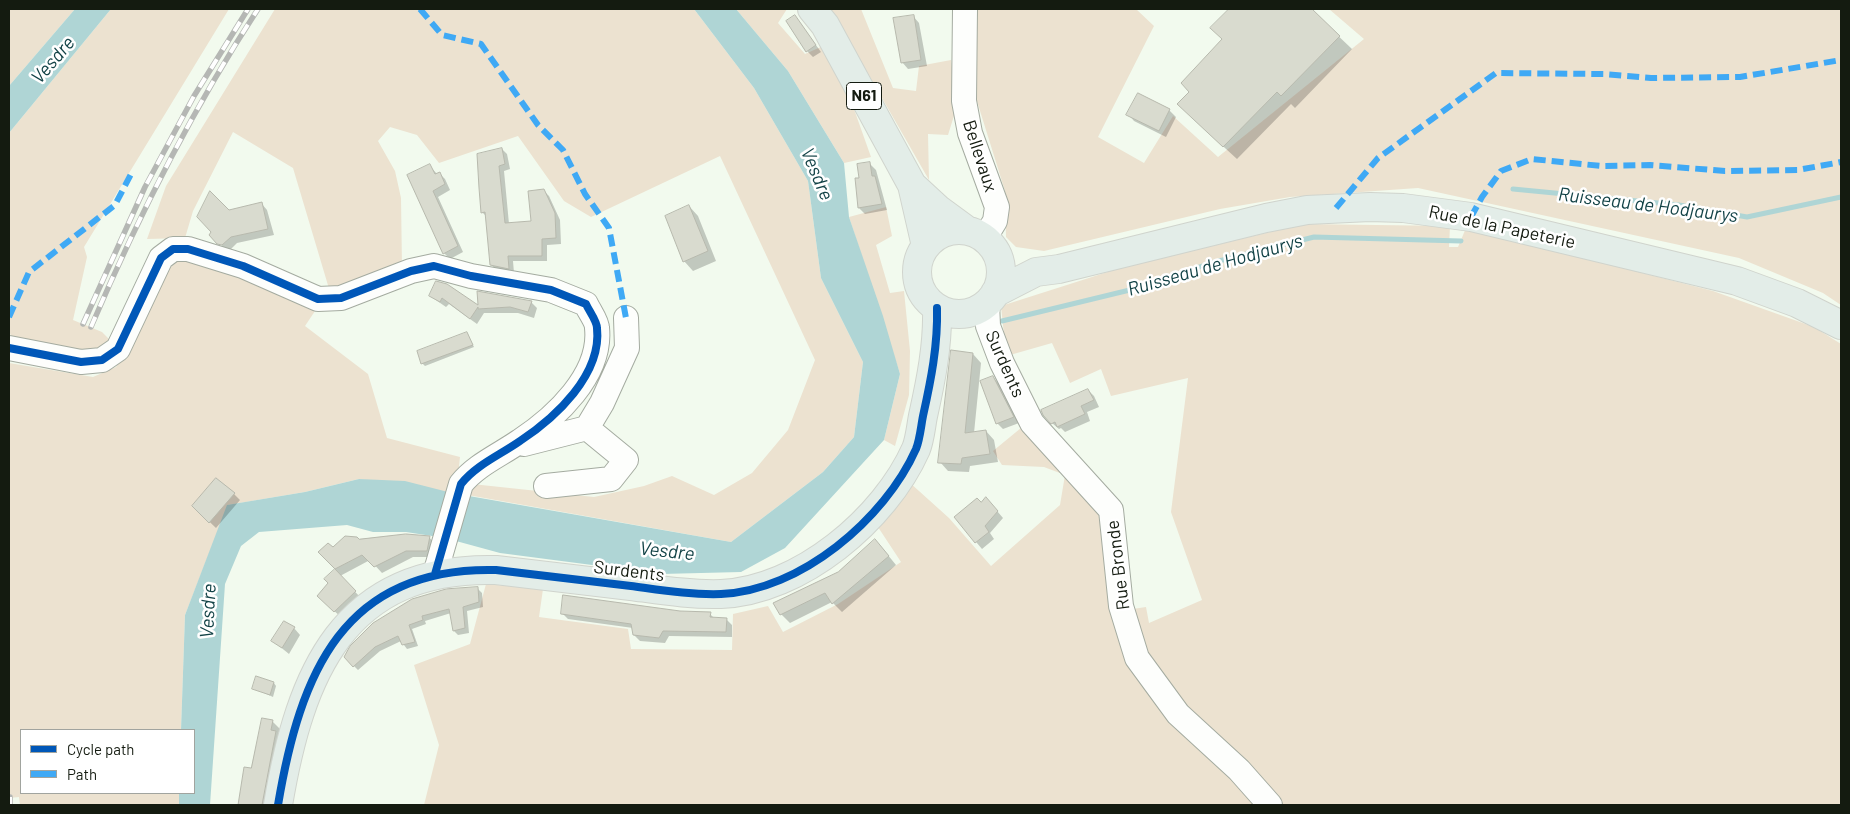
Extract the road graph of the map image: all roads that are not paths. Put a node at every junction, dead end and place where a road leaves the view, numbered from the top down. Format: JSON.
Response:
{"nodes":[{"id":1,"x":812,"y":9,"type":"edge"},
{"id":2,"x":965,"y":9,"type":"edge"},
{"id":3,"x":912,"y":185,"type":"junction"},
{"id":4,"x":983,"y":241,"type":"junction"},
{"id":5,"x":926,"y":246,"type":"junction"},
{"id":6,"x":1036,"y":272,"type":"junction"},
{"id":7,"x":991,"y":298,"type":"junction"},
{"id":8,"x":937,"y":308,"type":"junction"},
{"id":9,"x":626,"y":318,"type":"dead end"},
{"id":10,"x":1841,"y":325,"type":"edge"},
{"id":11,"x":595,"y":345,"type":"junction"},
{"id":12,"x":9,"y":348,"type":"edge"},
{"id":13,"x":627,"y":348,"type":"junction"},
{"id":14,"x":1032,"y":423,"type":"joint"},
{"id":15,"x":587,"y":428,"type":"junction"},
{"id":16,"x":511,"y":447,"type":"junction"},
{"id":17,"x":546,"y":486,"type":"dead end"},
{"id":18,"x":435,"y":574,"type":"junction"},
{"id":19,"x":278,"y":805,"type":"edge"},
{"id":20,"x":1270,"y":805,"type":"edge"}],
"edges":[{"from":1,"to":3,"type":"main road","number":"N61"},
{"from":2,"to":4,"type":"street","name":"Bellevaux"},
{"from":3,"to":4,"type":"main road","number":"N61"},
{"from":3,"to":5,"type":"main road","number":"N61"},
{"from":4,"to":5,"type":"main road"},
{"from":4,"to":6,"type":"main road","name":"Rue de la Papeterie"},
{"from":4,"to":7,"type":"main road"},
{"from":5,"to":8,"type":"main road","number":"N61"},
{"from":6,"to":7,"type":"main road","name":"Rue de la Papeterie"},
{"from":6,"to":10,"type":"main road","name":"Rue de la Papeterie"},
{"from":7,"to":8,"type":"main road"},
{"from":7,"to":14,"type":"street","name":"Surdents"},
{"from":8,"to":18,"type":"main road","name":"Surdents"},
{"from":9,"to":13,"type":"street"},
{"from":11,"to":12,"type":"street"},
{"from":11,"to":13,"type":"street"},
{"from":11,"to":16,"type":"street"},
{"from":13,"to":15,"type":"street"},
{"from":14,"to":20,"type":"street","name":"Rue Bronde"},
{"from":15,"to":16,"type":"street"},
{"from":15,"to":17,"type":"street"},
{"from":16,"to":18,"type":"street"},
{"from":18,"to":19,"type":"main road","name":"Surdents"}]}
